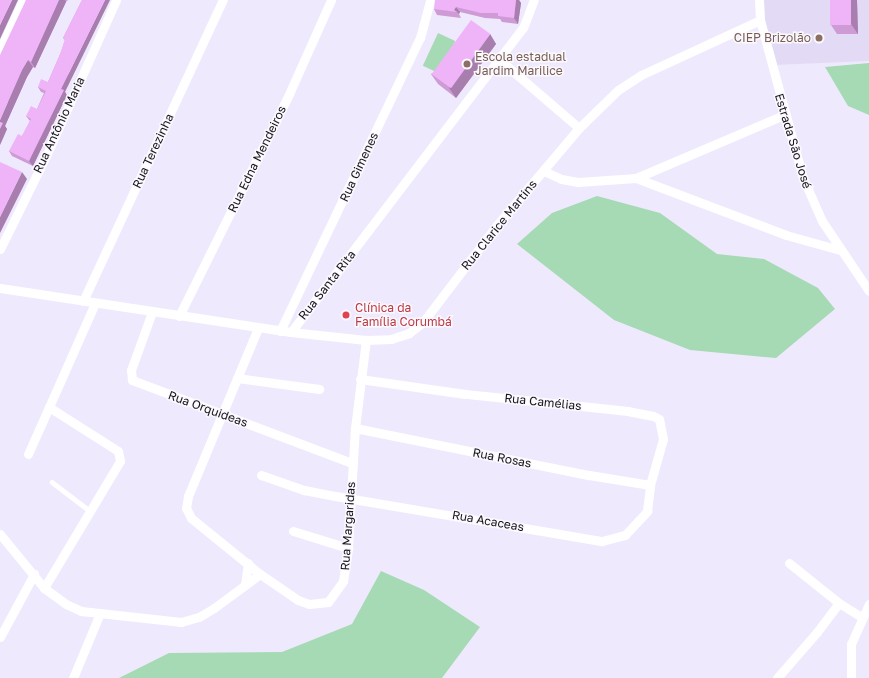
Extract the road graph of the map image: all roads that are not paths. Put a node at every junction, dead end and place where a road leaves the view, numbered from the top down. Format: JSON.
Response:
{"nodes":[{"id":1,"x":23,"y":0,"type":"edge"},
{"id":2,"x":116,"y":0,"type":"edge"},
{"id":3,"x":223,"y":0,"type":"edge"},
{"id":4,"x":331,"y":0,"type":"edge"},
{"id":5,"x":430,"y":0,"type":"edge"},
{"id":6,"x":534,"y":0,"type":"edge"},
{"id":7,"x":759,"y":0,"type":"edge"},
{"id":8,"x":760,"y":20,"type":"junction"},
{"id":9,"x":0,"y":50,"type":"edge"},
{"id":10,"x":500,"y":60,"type":"junction"},
{"id":11,"x":784,"y":115,"type":"junction"},
{"id":12,"x":579,"y":128,"type":"junction"},
{"id":13,"x":544,"y":170,"type":"junction"},
{"id":14,"x":636,"y":178,"type":"junction"},
{"id":15,"x":0,"y":249,"type":"edge"},
{"id":16,"x":840,"y":250,"type":"junction"},
{"id":17,"x":0,"y":288,"type":"edge"},
{"id":18,"x":869,"y":291,"type":"edge"},
{"id":19,"x":82,"y":301,"type":"junction"},
{"id":20,"x":95,"y":303,"type":"junction"},
{"id":21,"x":152,"y":312,"type":"junction"},
{"id":22,"x":179,"y":316,"type":"junction"},
{"id":23,"x":258,"y":328,"type":"junction"},
{"id":24,"x":280,"y":331,"type":"junction"},
{"id":25,"x":291,"y":332,"type":"junction"},
{"id":26,"x":366,"y":340,"type":"junction"},
{"id":27,"x":237,"y":378,"type":"junction"},
{"id":28,"x":360,"y":379,"type":"junction"},
{"id":29,"x":319,"y":389,"type":"dead end"},
{"id":30,"x":49,"y":407,"type":"junction"},
{"id":31,"x":222,"y":414,"type":"junction"},
{"id":32,"x":355,"y":428,"type":"junction"},
{"id":33,"x":28,"y":454,"type":"dead end"},
{"id":34,"x":352,"y":463,"type":"junction"},
{"id":35,"x":261,"y":475,"type":"dead end"},
{"id":36,"x":52,"y":482,"type":"dead end"},
{"id":37,"x":650,"y":484,"type":"junction"},
{"id":38,"x":350,"y":498,"type":"junction"},
{"id":39,"x":90,"y":511,"type":"junction"},
{"id":40,"x":293,"y":531,"type":"dead end"},
{"id":41,"x":625,"y":535,"type":"joint"},
{"id":42,"x":1,"y":539,"type":"edge"},
{"id":43,"x":348,"y":548,"type":"junction"},
{"id":44,"x":789,"y":562,"type":"dead end"},
{"id":45,"x":248,"y":563,"type":"junction"},
{"id":46,"x":34,"y":574,"type":"junction"},
{"id":47,"x":260,"y":574,"type":"junction"},
{"id":48,"x":245,"y":586,"type":"junction"},
{"id":49,"x":44,"y":588,"type":"junction"},
{"id":50,"x":838,"y":603,"type":"junction"},
{"id":51,"x":869,"y":604,"type":"edge"},
{"id":52,"x":100,"y":613,"type":"junction"},
{"id":53,"x":862,"y":617,"type":"junction"},
{"id":54,"x":0,"y":637,"type":"edge"},
{"id":55,"x":73,"y":678,"type":"edge"},
{"id":56,"x":777,"y":678,"type":"edge"},
{"id":57,"x":851,"y":678,"type":"edge"}],
"edges":[{"from":1,"to":9,"type":"street"},
{"from":2,"to":15,"type":"street","name":"Rua Antônio Maria"},
{"from":3,"to":19,"type":"street","name":"Rua Terezinha"},
{"from":4,"to":22,"type":"street","name":"Rua Edna Mendeiros"},
{"from":5,"to":24,"type":"street","name":"Rua Gimenes"},
{"from":6,"to":10,"type":"street","name":"Rua Santa Rita"},
{"from":7,"to":8,"type":"street","name":"Estrada São José"},
{"from":8,"to":11,"type":"street","name":"Estrada São José"},
{"from":8,"to":12,"type":"street"},
{"from":10,"to":12,"type":"street"},
{"from":10,"to":25,"type":"street","name":"Rua Santa Rita"},
{"from":11,"to":14,"type":"street"},
{"from":11,"to":16,"type":"street","name":"Estrada São José"},
{"from":12,"to":13,"type":"street"},
{"from":13,"to":14,"type":"street","name":"Rua Clarice Martins"},
{"from":13,"to":26,"type":"street","name":"Rua Clarice Martins"},
{"from":14,"to":16,"type":"street","name":"Rua Clarice Martins"},
{"from":16,"to":18,"type":"street","name":"Estrada São José"},
{"from":17,"to":19,"type":"street","name":"Rua Santa Rita"},
{"from":19,"to":20,"type":"street","name":"Rua Santa Rita"},
{"from":20,"to":21,"type":"street","name":"Rua Santa Rita"},
{"from":20,"to":30,"type":"street"},
{"from":21,"to":22,"type":"street","name":"Rua Santa Rita"},
{"from":21,"to":31,"type":"street","name":"Rua Orquideas"},
{"from":22,"to":23,"type":"street","name":"Rua Santa Rita"},
{"from":23,"to":24,"type":"street","name":"Rua Santa Rita"},
{"from":23,"to":27,"type":"street"},
{"from":24,"to":25,"type":"street","name":"Rua Santa Rita"},
{"from":25,"to":26,"type":"street","name":"Rua Clarice Martins"},
{"from":26,"to":28,"type":"street","name":"Rua Margaridas"},
{"from":27,"to":29,"type":"street"},
{"from":27,"to":31,"type":"street"},
{"from":28,"to":32,"type":"street","name":"Rua Margaridas"},
{"from":28,"to":37,"type":"street","name":"Rua Camélias"},
{"from":30,"to":33,"type":"street"},
{"from":30,"to":39,"type":"street"},
{"from":31,"to":34,"type":"street","name":"Rua Orquideas"},
{"from":31,"to":45,"type":"street","name":"Rua Margaridas"},
{"from":32,"to":34,"type":"street","name":"Rua Margaridas"},
{"from":32,"to":37,"type":"street","name":"Rua Rosas"},
{"from":34,"to":38,"type":"street","name":"Rua Margaridas"},
{"from":35,"to":38,"type":"street"},
{"from":36,"to":39,"type":"lane"},
{"from":37,"to":41,"type":"street","name":"Rua Camélias"},
{"from":38,"to":41,"type":"street","name":"Rua Acaceas"},
{"from":38,"to":43,"type":"street","name":"Rua Margaridas"},
{"from":39,"to":49,"type":"street"},
{"from":40,"to":43,"type":"street"},
{"from":42,"to":46,"type":"street"},
{"from":43,"to":47,"type":"street","name":"Rua Margaridas"},
{"from":44,"to":50,"type":"street"},
{"from":45,"to":47,"type":"street","name":"Rua Margaridas"},
{"from":45,"to":48,"type":"street"},
{"from":46,"to":49,"type":"street"},
{"from":46,"to":54,"type":"street"},
{"from":47,"to":48,"type":"street"},
{"from":48,"to":52,"type":"street"},
{"from":49,"to":52,"type":"street"},
{"from":50,"to":53,"type":"street"},
{"from":50,"to":56,"type":"street"},
{"from":51,"to":53,"type":"street"},
{"from":52,"to":55,"type":"street"},
{"from":53,"to":57,"type":"street"}]}
